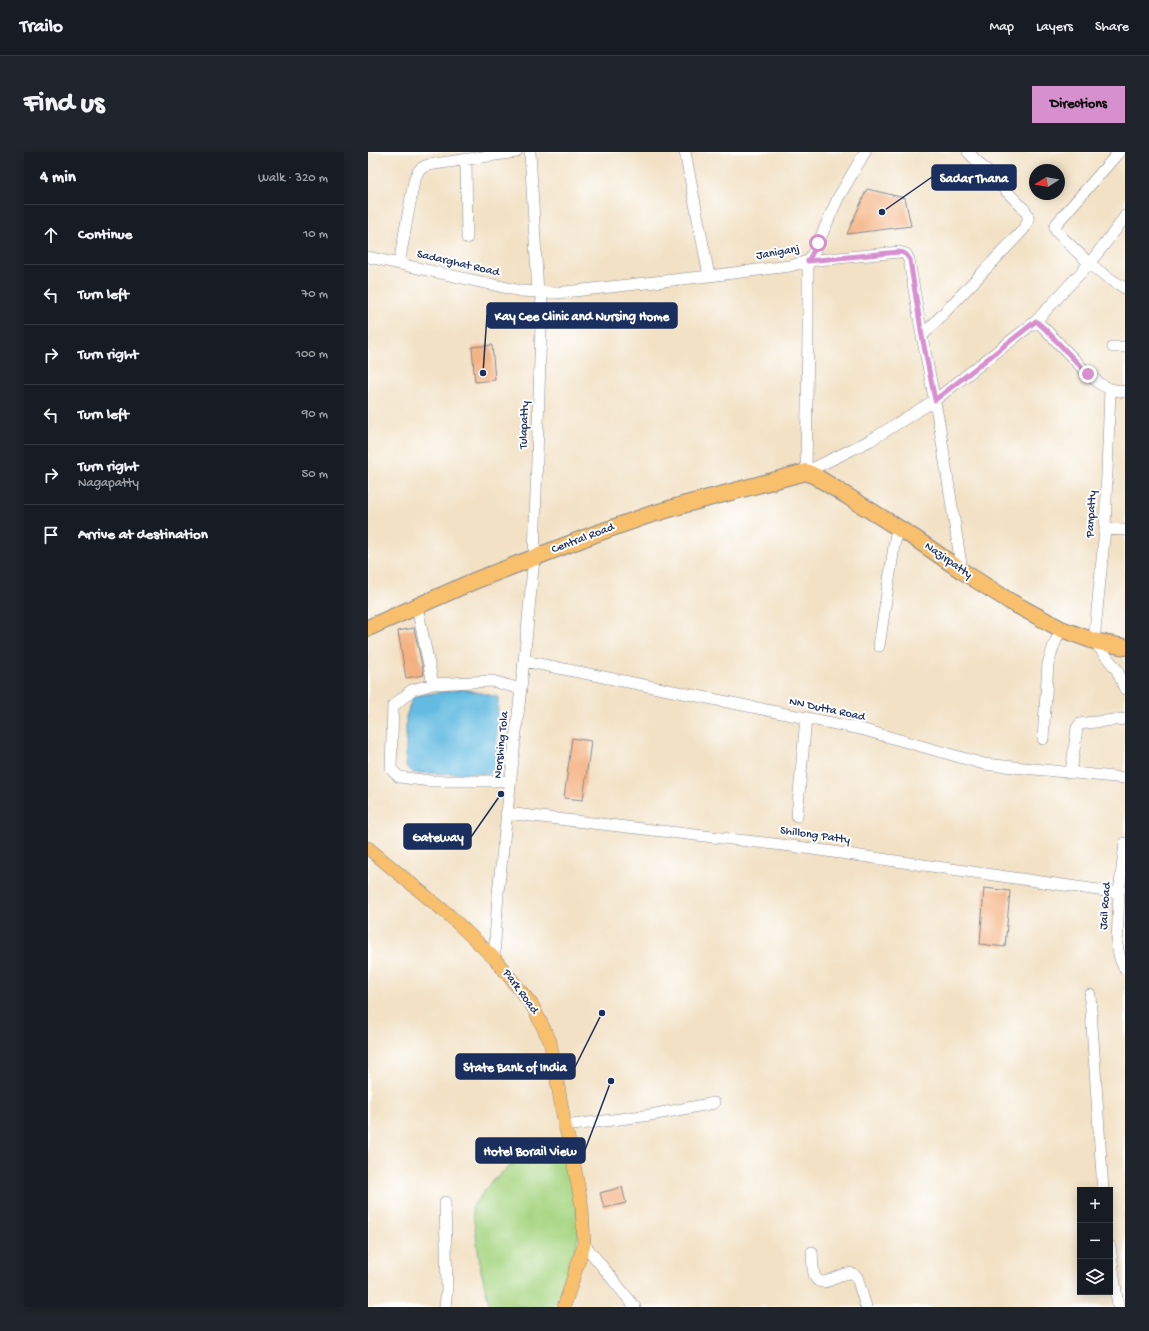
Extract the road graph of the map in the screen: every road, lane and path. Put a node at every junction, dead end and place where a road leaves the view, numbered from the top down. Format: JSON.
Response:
{"nodes":[{"id":1,"x":516,"y":152,"type":"edge"},
{"id":2,"x":530,"y":152,"type":"edge"},
{"id":3,"x":685,"y":152,"type":"edge"},
{"id":4,"x":864,"y":152,"type":"edge"},
{"id":5,"x":968,"y":152,"type":"edge"},
{"id":6,"x":1119,"y":152,"type":"edge"},
{"id":7,"x":466,"y":160,"type":"junction"},
{"id":8,"x":1125,"y":216,"type":"edge"},
{"id":9,"x":467,"y":238,"type":"dead end"},
{"id":10,"x":368,"y":257,"type":"edge"},
{"id":11,"x":808,"y":261,"type":"junction"},
{"id":12,"x":399,"y":264,"type":"junction"},
{"id":13,"x":1089,"y":264,"type":"junction"},
{"id":14,"x":709,"y":276,"type":"junction"},
{"id":15,"x":1125,"y":288,"type":"edge"},
{"id":16,"x":540,"y":293,"type":"junction"},
{"id":17,"x":1036,"y":321,"type":"junction"},
{"id":18,"x":922,"y":336,"type":"junction"},
{"id":19,"x":1113,"y":347,"type":"dead end"},
{"id":20,"x":1125,"y":347,"type":"edge"},
{"id":21,"x":1110,"y":389,"type":"junction"},
{"id":22,"x":1125,"y":392,"type":"edge"},
{"id":23,"x":935,"y":400,"type":"junction"},
{"id":24,"x":806,"y":472,"type":"junction"},
{"id":25,"x":897,"y":527,"type":"junction"},
{"id":26,"x":1105,"y":529,"type":"junction"},
{"id":27,"x":1125,"y":530,"type":"edge"},
{"id":28,"x":534,"y":558,"type":"junction"},
{"id":29,"x":962,"y":571,"type":"junction"},
{"id":30,"x":417,"y":607,"type":"junction"},
{"id":31,"x":368,"y":628,"type":"edge"},
{"id":32,"x":1062,"y":629,"type":"junction"},
{"id":33,"x":1094,"y":641,"type":"junction"},
{"id":34,"x":879,"y":646,"type":"dead end"},
{"id":35,"x":1125,"y":647,"type":"edge"},
{"id":36,"x":524,"y":661,"type":"junction"},
{"id":37,"x":433,"y":684,"type":"junction"},
{"id":38,"x":1125,"y":689,"type":"edge"},
{"id":39,"x":521,"y":690,"type":"junction"},
{"id":40,"x":806,"y":718,"type":"junction"},
{"id":41,"x":1125,"y":719,"type":"edge"},
{"id":42,"x":1043,"y":739,"type":"dead end"},
{"id":43,"x":1071,"y":773,"type":"junction"},
{"id":44,"x":1125,"y":778,"type":"edge"},
{"id":45,"x":511,"y":781,"type":"junction"},
{"id":46,"x":506,"y":813,"type":"junction"},
{"id":47,"x":797,"y":816,"type":"dead end"},
{"id":48,"x":1125,"y":843,"type":"edge"},
{"id":49,"x":368,"y":848,"type":"edge"},
{"id":50,"x":1120,"y":893,"type":"junction"},
{"id":51,"x":494,"y":958,"type":"junction"},
{"id":52,"x":1125,"y":967,"type":"edge"},
{"id":53,"x":1090,"y":995,"type":"dead end"},
{"id":54,"x":714,"y":1103,"type":"dead end"},
{"id":55,"x":565,"y":1126,"type":"junction"},
{"id":56,"x":1103,"y":1187,"type":"edge"},
{"id":57,"x":445,"y":1202,"type":"dead end"},
{"id":58,"x":584,"y":1244,"type":"junction"},
{"id":59,"x":812,"y":1252,"type":"dead end"},
{"id":60,"x":1112,"y":1259,"type":"edge"},
{"id":61,"x":445,"y":1307,"type":"edge"},
{"id":62,"x":564,"y":1307,"type":"edge"},
{"id":63,"x":635,"y":1307,"type":"edge"},
{"id":64,"x":866,"y":1307,"type":"edge"},
{"id":65,"x":1118,"y":1307,"type":"edge"}],
"edges":[{"from":1,"to":7,"type":"street"},
{"from":2,"to":16,"type":"street","name":"Tulapatty"},
{"from":3,"to":14,"type":"street"},
{"from":4,"to":11,"type":"street"},
{"from":5,"to":18,"type":"street"},
{"from":6,"to":13,"type":"street"},
{"from":7,"to":9,"type":"street"},
{"from":7,"to":12,"type":"street"},
{"from":8,"to":13,"type":"street"},
{"from":10,"to":12,"type":"street","name":"Sadarghat Road"},
{"from":11,"to":14,"type":"street","name":"Janiganj"},
{"from":11,"to":18,"type":"street"},
{"from":11,"to":24,"type":"street","name":"Janiganj"},
{"from":12,"to":16,"type":"street","name":"Sadarghat Road"},
{"from":13,"to":15,"type":"street"},
{"from":13,"to":17,"type":"street"},
{"from":14,"to":16,"type":"street","name":"Janiganj"},
{"from":16,"to":28,"type":"street","name":"Tulapatty"},
{"from":17,"to":21,"type":"street"},
{"from":17,"to":23,"type":"street"},
{"from":18,"to":23,"type":"street"},
{"from":19,"to":20,"type":"street"},
{"from":21,"to":22,"type":"street"},
{"from":21,"to":26,"type":"street","name":"Panpatty"},
{"from":23,"to":24,"type":"street"},
{"from":23,"to":29,"type":"street"},
{"from":24,"to":25,"type":"highway","name":"Nazirpatty"},
{"from":24,"to":28,"type":"highway","name":"Central Road"},
{"from":25,"to":29,"type":"highway","name":"Nazirpatty"},
{"from":25,"to":34,"type":"street"},
{"from":26,"to":27,"type":"street"},
{"from":26,"to":33,"type":"street","name":"Panpatty"},
{"from":28,"to":30,"type":"highway","name":"Central Road"},
{"from":28,"to":36,"type":"street","name":"Norshing Tola"},
{"from":29,"to":32,"type":"highway","name":"Nazirpatty"},
{"from":30,"to":31,"type":"highway","name":"Central Road"},
{"from":30,"to":37,"type":"street"},
{"from":32,"to":33,"type":"highway","name":"Nazirpatty"},
{"from":32,"to":42,"type":"street"},
{"from":33,"to":35,"type":"highway","name":"Nazirpatty"},
{"from":33,"to":38,"type":"street"},
{"from":36,"to":39,"type":"street","name":"Norshing Tola"},
{"from":36,"to":40,"type":"street","name":"NN Dutta Road"},
{"from":37,"to":39,"type":"street"},
{"from":37,"to":45,"type":"street"},
{"from":39,"to":45,"type":"street","name":"Norshing Tola"},
{"from":40,"to":43,"type":"street","name":"NN Dutta Road"},
{"from":40,"to":47,"type":"street"},
{"from":41,"to":43,"type":"street"},
{"from":43,"to":44,"type":"street","name":"NN Dutta Road"},
{"from":45,"to":46,"type":"street","name":"Norshing Tola"},
{"from":46,"to":50,"type":"street","name":"Shillong Patty"},
{"from":46,"to":51,"type":"street","name":"Norshing Tola"},
{"from":48,"to":50,"type":"street","name":"Jail Road"},
{"from":49,"to":51,"type":"main road","name":"Park Road"},
{"from":50,"to":52,"type":"street","name":"Jail Road"},
{"from":51,"to":55,"type":"main road","name":"Park Road"},
{"from":53,"to":56,"type":"street"},
{"from":54,"to":55,"type":"street"},
{"from":55,"to":58,"type":"main road","name":"Park Road"},
{"from":57,"to":61,"type":"street"},
{"from":58,"to":62,"type":"main road","name":"Park Road"},
{"from":58,"to":63,"type":"street"},
{"from":59,"to":64,"type":"street"},
{"from":60,"to":65,"type":"street"}]}
